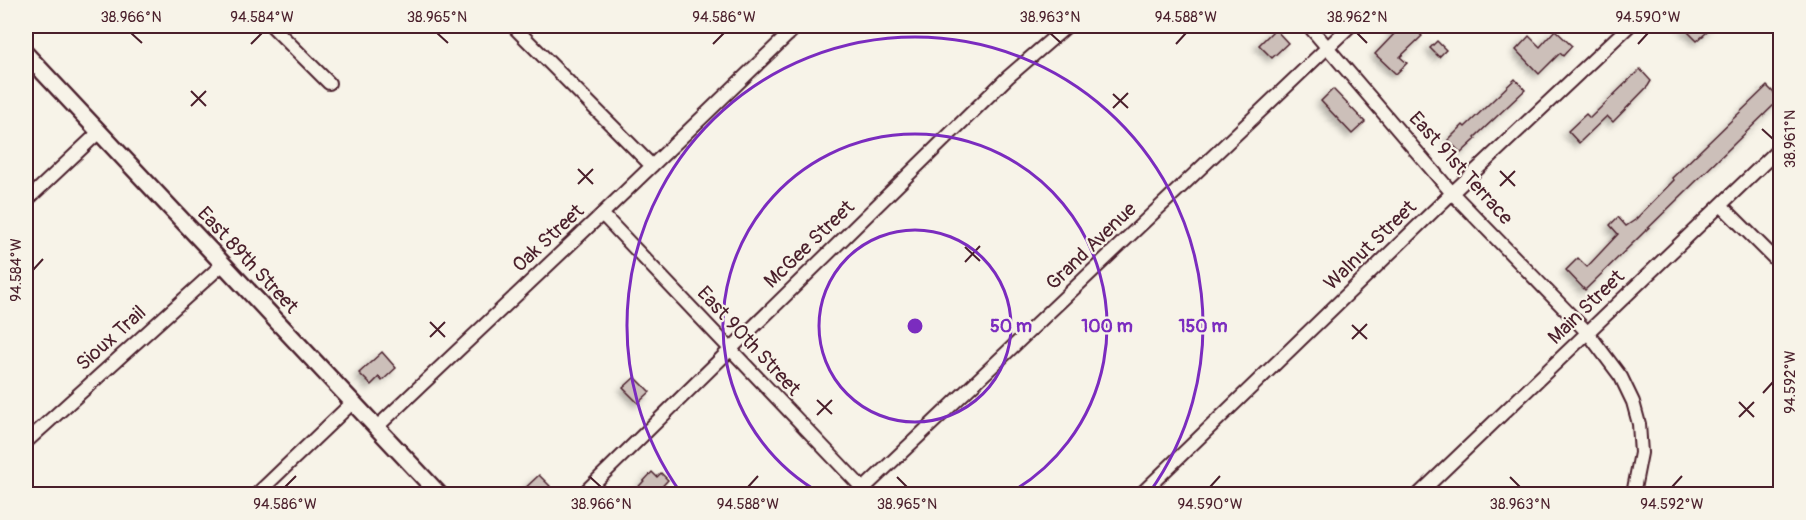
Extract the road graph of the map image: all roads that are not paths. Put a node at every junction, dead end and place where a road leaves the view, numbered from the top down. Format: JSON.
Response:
{"nodes":[{"id":1,"x":272,"y":26,"type":"edge"},
{"id":2,"x":513,"y":26,"type":"edge"},
{"id":3,"x":798,"y":26,"type":"edge"},
{"id":4,"x":1067,"y":26,"type":"edge"},
{"id":5,"x":1309,"y":26,"type":"edge"},
{"id":6,"x":1350,"y":26,"type":"edge"},
{"id":7,"x":1629,"y":26,"type":"edge"},
{"id":8,"x":784,"y":30,"type":"edge"},
{"id":9,"x":1329,"y":46,"type":"junction"},
{"id":10,"x":26,"y":54,"type":"edge"},
{"id":11,"x":329,"y":83,"type":"dead end"},
{"id":12,"x":99,"y":132,"type":"junction"},
{"id":13,"x":1780,"y":148,"type":"edge"},
{"id":14,"x":652,"y":166,"type":"junction"},
{"id":15,"x":1452,"y":193,"type":"junction"},
{"id":16,"x":26,"y":201,"type":"edge"},
{"id":17,"x":1721,"y":205,"type":"junction"},
{"id":18,"x":602,"y":214,"type":"junction"},
{"id":19,"x":223,"y":264,"type":"junction"},
{"id":20,"x":1780,"y":264,"type":"edge"},
{"id":21,"x":1588,"y":333,"type":"junction"},
{"id":22,"x":730,"y":348,"type":"junction"},
{"id":23,"x":352,"y":403,"type":"junction"},
{"id":24,"x":376,"y":428,"type":"junction"},
{"id":25,"x":26,"y":442,"type":"edge"},
{"id":26,"x":863,"y":493,"type":"edge"},
{"id":27,"x":257,"y":495,"type":"edge"},
{"id":28,"x":439,"y":495,"type":"edge"},
{"id":29,"x":583,"y":495,"type":"edge"},
{"id":30,"x":1141,"y":495,"type":"edge"},
{"id":31,"x":1419,"y":495,"type":"edge"},
{"id":32,"x":1633,"y":495,"type":"edge"}],
"edges":[{"from":1,"to":11,"type":"street"},
{"from":2,"to":14,"type":"street"},
{"from":3,"to":8,"type":"street","name":"Oak Street"},
{"from":4,"to":22,"type":"street","name":"McGee Street"},
{"from":5,"to":9,"type":"street","name":"East 91st Terrace"},
{"from":6,"to":9,"type":"street","name":"Grand Avenue"},
{"from":7,"to":15,"type":"street","name":"Walnut Street"},
{"from":8,"to":14,"type":"street","name":"Oak Street"},
{"from":9,"to":15,"type":"street","name":"East 91st Terrace"},
{"from":9,"to":26,"type":"street","name":"Grand Avenue"},
{"from":10,"to":12,"type":"street","name":"East 89th Street"},
{"from":12,"to":16,"type":"street"},
{"from":12,"to":19,"type":"street","name":"East 89th Street"},
{"from":13,"to":17,"type":"street","name":"Main Street"},
{"from":14,"to":18,"type":"street","name":"Oak Street"},
{"from":15,"to":21,"type":"street","name":"East 91st Terrace"},
{"from":15,"to":30,"type":"street","name":"Walnut Street"},
{"from":17,"to":20,"type":"street"},
{"from":17,"to":21,"type":"street","name":"Main Street"},
{"from":18,"to":22,"type":"street","name":"East 90th Street"},
{"from":18,"to":24,"type":"street","name":"Oak Street"},
{"from":19,"to":23,"type":"street","name":"East 89th Street"},
{"from":19,"to":25,"type":"street","name":"Sioux Trail"},
{"from":21,"to":31,"type":"street","name":"Main Street"},
{"from":21,"to":32,"type":"street","name":"East 91st Terrace"},
{"from":22,"to":26,"type":"street","name":"East 90th Street"},
{"from":22,"to":29,"type":"street","name":"McGee Street"},
{"from":23,"to":24,"type":"street","name":"East 89th Street"},
{"from":23,"to":27,"type":"street"},
{"from":24,"to":28,"type":"street","name":"East 89th Street"}]}
